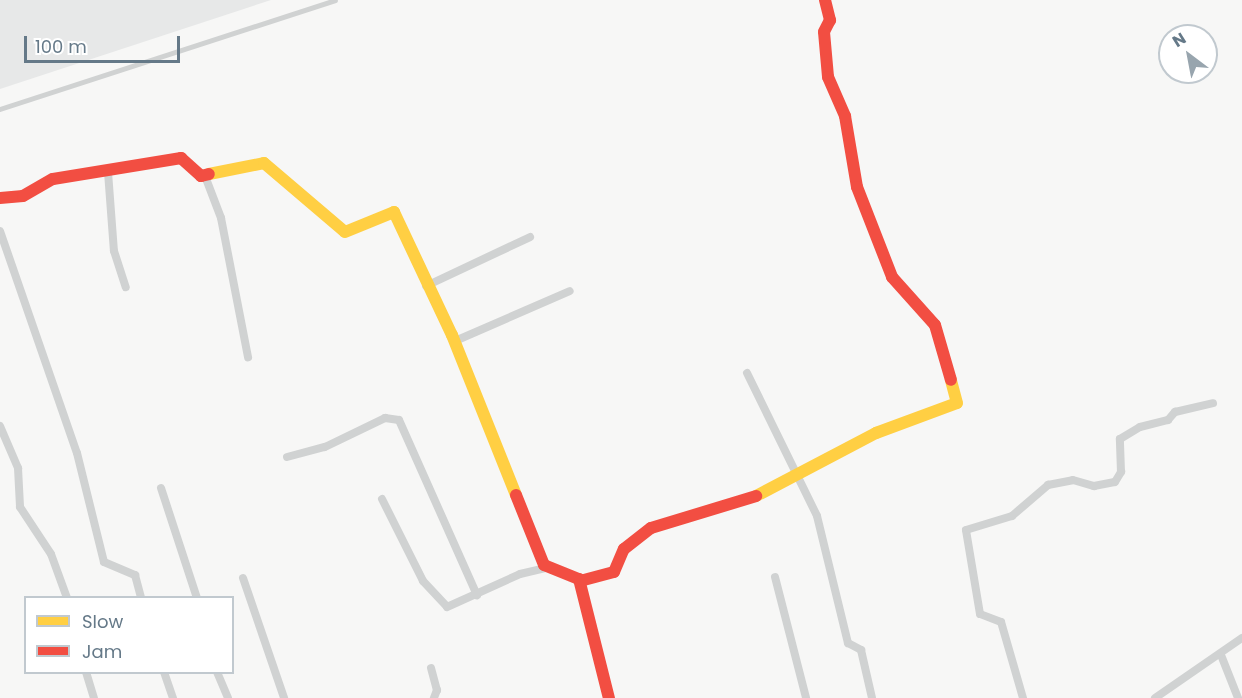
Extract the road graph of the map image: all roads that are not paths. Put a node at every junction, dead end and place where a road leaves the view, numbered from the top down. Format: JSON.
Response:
{"nodes":[{"id":1,"x":335,"y":0,"type":"edge"},
{"id":2,"x":825,"y":0,"type":"edge"},
{"id":3,"x":0,"y":109,"type":"edge"},
{"id":4,"x":108,"y":172,"type":"junction"},
{"id":5,"x":205,"y":176,"type":"junction"},
{"id":6,"x":0,"y":198,"type":"edge"},
{"id":7,"x":0,"y":231,"type":"edge"},
{"id":8,"x":530,"y":237,"type":"dead end"},
{"id":9,"x":426,"y":286,"type":"junction"},
{"id":10,"x":126,"y":287,"type":"dead end"},
{"id":11,"x":570,"y":291,"type":"dead end"},
{"id":12,"x":455,"y":341,"type":"junction"},
{"id":13,"x":248,"y":357,"type":"dead end"},
{"id":14,"x":747,"y":373,"type":"dead end"},
{"id":15,"x":1213,"y":403,"type":"dead end"},
{"id":16,"x":0,"y":426,"type":"edge"},
{"id":17,"x":287,"y":457,"type":"dead end"},
{"id":18,"x":796,"y":477,"type":"junction"},
{"id":19,"x":161,"y":488,"type":"dead end"},
{"id":20,"x":382,"y":499,"type":"dead end"},
{"id":21,"x":548,"y":568,"type":"junction"},
{"id":22,"x":775,"y":577,"type":"dead end"},
{"id":23,"x":243,"y":578,"type":"dead end"},
{"id":24,"x":580,"y":582,"type":"junction"},
{"id":25,"x":477,"y":595,"type":"junction"},
{"id":26,"x":67,"y":596,"type":"edge"},
{"id":27,"x":141,"y":596,"type":"edge"},
{"id":28,"x":197,"y":596,"type":"edge"},
{"id":29,"x":1242,"y":638,"type":"edge"},
{"id":30,"x":1221,"y":655,"type":"junction"},
{"id":31,"x":431,"y":668,"type":"dead end"},
{"id":32,"x":87,"y":674,"type":"edge"},
{"id":33,"x":165,"y":674,"type":"edge"},
{"id":34,"x":218,"y":674,"type":"edge"},
{"id":35,"x":94,"y":698,"type":"edge"},
{"id":36,"x":173,"y":698,"type":"edge"},
{"id":37,"x":228,"y":698,"type":"edge"},
{"id":38,"x":284,"y":698,"type":"edge"},
{"id":39,"x":434,"y":698,"type":"edge"},
{"id":40,"x":609,"y":698,"type":"edge"},
{"id":41,"x":806,"y":698,"type":"edge"},
{"id":42,"x":872,"y":698,"type":"edge"},
{"id":43,"x":1023,"y":698,"type":"edge"},
{"id":44,"x":1155,"y":698,"type":"edge"},
{"id":45,"x":1238,"y":698,"type":"edge"}],
"edges":[{"from":1,"to":3,"type":"lane"},
{"from":2,"to":18,"type":"street"},
{"from":4,"to":5,"type":"street"},
{"from":4,"to":6,"type":"street"},
{"from":4,"to":10,"type":"street"},
{"from":5,"to":9,"type":"street"},
{"from":5,"to":13,"type":"street"},
{"from":7,"to":27,"type":"street"},
{"from":8,"to":9,"type":"street"},
{"from":9,"to":12,"type":"street"},
{"from":11,"to":12,"type":"street"},
{"from":12,"to":21,"type":"street"},
{"from":14,"to":18,"type":"street"},
{"from":15,"to":43,"type":"street"},
{"from":16,"to":26,"type":"street"},
{"from":17,"to":25,"type":"street"},
{"from":18,"to":24,"type":"street"},
{"from":18,"to":42,"type":"street"},
{"from":19,"to":28,"type":"street"},
{"from":20,"to":25,"type":"street"},
{"from":21,"to":24,"type":"street"},
{"from":21,"to":25,"type":"street"},
{"from":22,"to":41,"type":"street"},
{"from":23,"to":38,"type":"street"},
{"from":24,"to":40,"type":"street"},
{"from":29,"to":30,"type":"street"},
{"from":30,"to":44,"type":"street"},
{"from":30,"to":45,"type":"street"},
{"from":31,"to":39,"type":"street"},
{"from":32,"to":35,"type":"street"},
{"from":33,"to":36,"type":"street"},
{"from":34,"to":37,"type":"street"}]}
